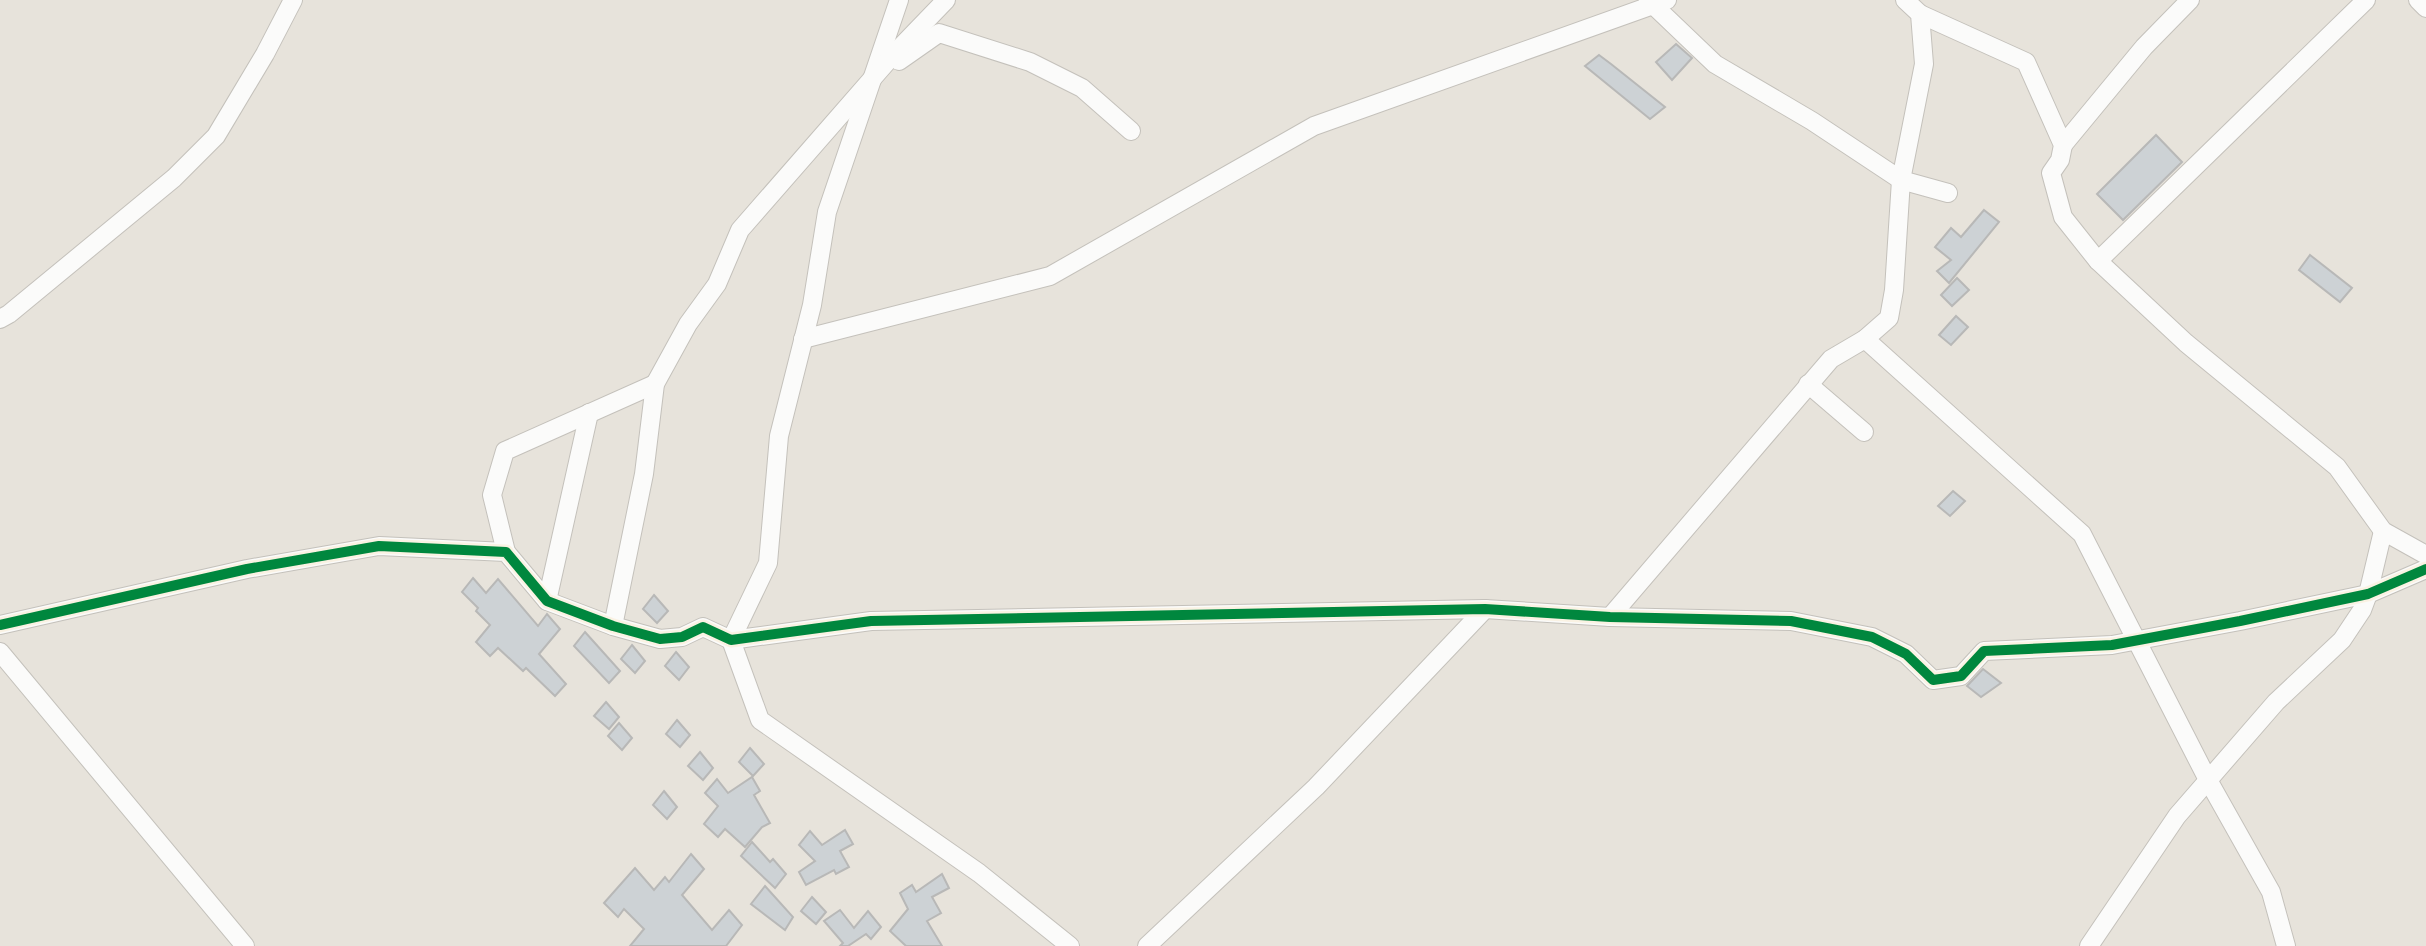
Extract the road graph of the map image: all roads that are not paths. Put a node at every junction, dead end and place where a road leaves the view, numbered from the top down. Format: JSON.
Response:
{"nodes":[{"id":1,"x":293,"y":0,"type":"edge"},
{"id":2,"x":899,"y":0,"type":"edge"},
{"id":3,"x":946,"y":0,"type":"edge"},
{"id":4,"x":1905,"y":0,"type":"edge"},
{"id":5,"x":2190,"y":0,"type":"edge"},
{"id":6,"x":2366,"y":0,"type":"edge"},
{"id":7,"x":2418,"y":0,"type":"edge"},
{"id":8,"x":1656,"y":2,"type":"edge"},
{"id":9,"x":2426,"y":8,"type":"edge"},
{"id":10,"x":1920,"y":14,"type":"junction"},
{"id":11,"x":874,"y":78,"type":"junction"},
{"id":12,"x":1131,"y":131,"type":"dead end"},
{"id":13,"x":2063,"y":145,"type":"junction"},
{"id":14,"x":1901,"y":180,"type":"junction"},
{"id":15,"x":1948,"y":193,"type":"dead end"},
{"id":16,"x":2098,"y":261,"type":"junction"},
{"id":17,"x":0,"y":319,"type":"edge"},
{"id":18,"x":803,"y":339,"type":"junction"},
{"id":19,"x":1865,"y":339,"type":"junction"},
{"id":20,"x":655,"y":384,"type":"junction"},
{"id":21,"x":1808,"y":384,"type":"junction"},
{"id":22,"x":589,"y":413,"type":"junction"},
{"id":23,"x":1864,"y":432,"type":"dead end"},
{"id":24,"x":2383,"y":531,"type":"junction"},
{"id":25,"x":506,"y":552,"type":"junction"},
{"id":26,"x":2426,"y":555,"type":"edge"},
{"id":27,"x":2426,"y":569,"type":"edge"},
{"id":28,"x":2368,"y":594,"type":"junction"},
{"id":29,"x":547,"y":601,"type":"junction"},
{"id":30,"x":1485,"y":609,"type":"junction"},
{"id":31,"x":1610,"y":617,"type":"junction"},
{"id":32,"x":0,"y":625,"type":"edge"},
{"id":33,"x":613,"y":626,"type":"junction"},
{"id":34,"x":731,"y":640,"type":"junction"},
{"id":35,"x":2136,"y":640,"type":"junction"},
{"id":36,"x":0,"y":652,"type":"edge"},
{"id":37,"x":2208,"y":780,"type":"junction"},
{"id":38,"x":245,"y":946,"type":"edge"},
{"id":39,"x":1070,"y":946,"type":"edge"},
{"id":40,"x":1147,"y":946,"type":"edge"},
{"id":41,"x":2089,"y":946,"type":"edge"},
{"id":42,"x":2286,"y":946,"type":"edge"}],
"edges":[{"from":1,"to":17,"type":"street"},
{"from":2,"to":11,"type":"street"},
{"from":3,"to":11,"type":"street"},
{"from":4,"to":10,"type":"street"},
{"from":5,"to":13,"type":"street"},
{"from":6,"to":16,"type":"street"},
{"from":7,"to":9,"type":"street"},
{"from":8,"to":14,"type":"street"},
{"from":8,"to":18,"type":"street"},
{"from":10,"to":13,"type":"street"},
{"from":10,"to":14,"type":"street"},
{"from":11,"to":12,"type":"street"},
{"from":11,"to":18,"type":"street"},
{"from":11,"to":20,"type":"street"},
{"from":13,"to":16,"type":"street"},
{"from":14,"to":15,"type":"street"},
{"from":14,"to":19,"type":"street"},
{"from":16,"to":24,"type":"street"},
{"from":18,"to":34,"type":"street"},
{"from":19,"to":21,"type":"street"},
{"from":19,"to":35,"type":"street"},
{"from":20,"to":22,"type":"street"},
{"from":20,"to":33,"type":"street"},
{"from":21,"to":23,"type":"street"},
{"from":21,"to":31,"type":"street"},
{"from":22,"to":25,"type":"street"},
{"from":22,"to":29,"type":"street"},
{"from":24,"to":26,"type":"street"},
{"from":24,"to":28,"type":"street"},
{"from":25,"to":29,"type":"street"},
{"from":25,"to":32,"type":"street"},
{"from":27,"to":28,"type":"street"},
{"from":28,"to":35,"type":"street"},
{"from":28,"to":37,"type":"street"},
{"from":29,"to":33,"type":"street"},
{"from":30,"to":31,"type":"street"},
{"from":30,"to":34,"type":"street"},
{"from":30,"to":40,"type":"street"},
{"from":31,"to":35,"type":"street"},
{"from":33,"to":34,"type":"street"},
{"from":34,"to":39,"type":"street"},
{"from":35,"to":37,"type":"street"},
{"from":36,"to":38,"type":"street"},
{"from":37,"to":41,"type":"street"},
{"from":37,"to":42,"type":"street"}]}
